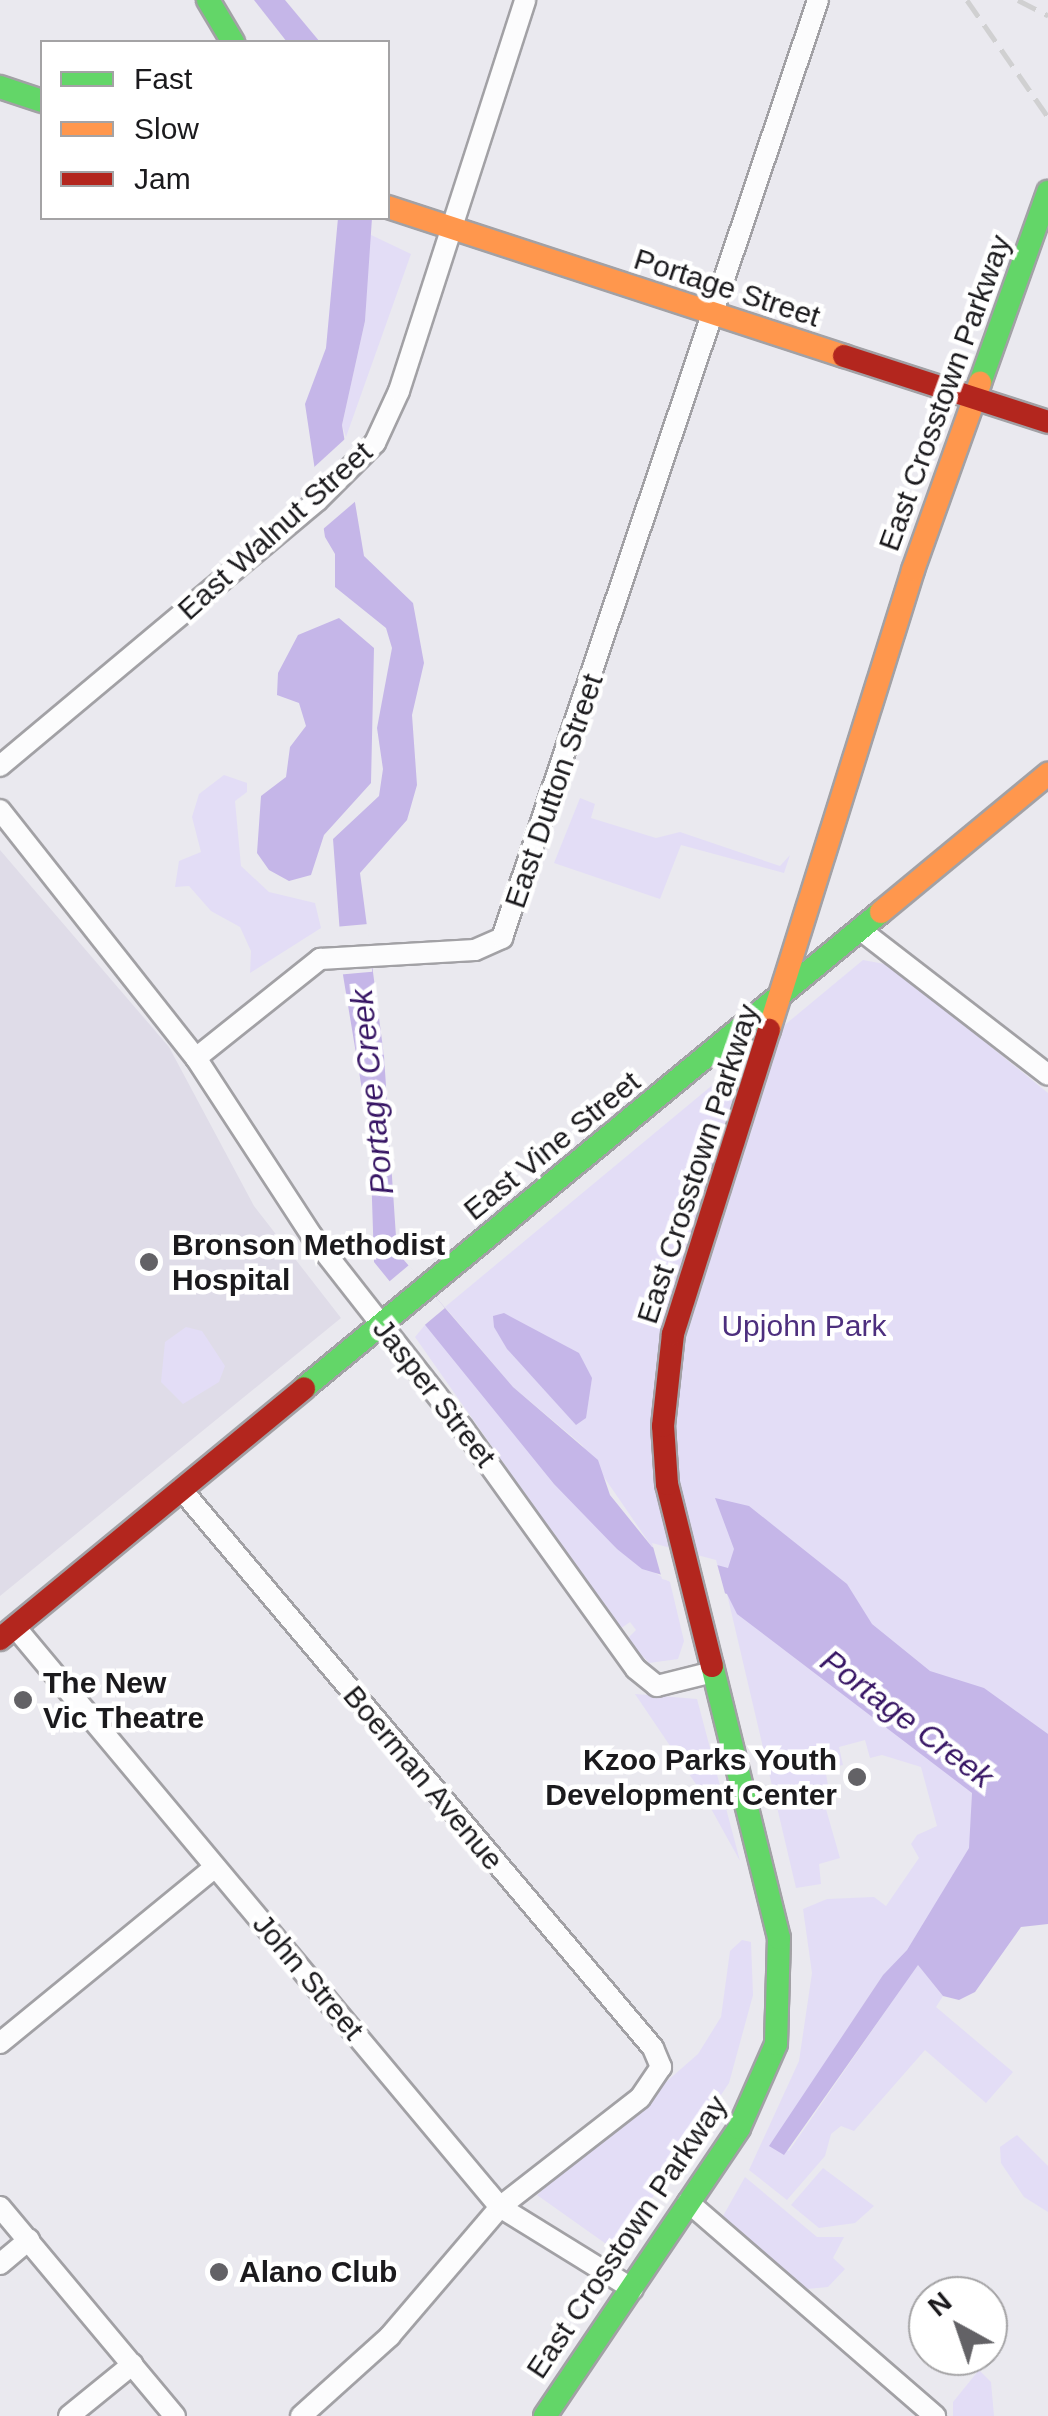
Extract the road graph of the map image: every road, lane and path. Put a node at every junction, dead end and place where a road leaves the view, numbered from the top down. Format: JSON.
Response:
{"nodes":[{"id":1,"x":208,"y":0,"type":"edge"},
{"id":2,"x":525,"y":0,"type":"edge"},
{"id":3,"x":818,"y":0,"type":"edge"},
{"id":4,"x":232,"y":40,"type":"edge"},
{"id":5,"x":0,"y":87,"type":"edge"},
{"id":6,"x":40,"y":100,"type":"edge"},
{"id":7,"x":1048,"y":192,"type":"edge"},
{"id":8,"x":390,"y":208,"type":"edge"},
{"id":9,"x":450,"y":228,"type":"junction"},
{"id":10,"x":714,"y":316,"type":"junction"},
{"id":11,"x":978,"y":400,"type":"junction"},
{"id":12,"x":1048,"y":422,"type":"edge"},
{"id":13,"x":0,"y":766,"type":"edge"},
{"id":14,"x":1048,"y":774,"type":"edge"},
{"id":15,"x":0,"y":810,"type":"edge"},
{"id":16,"x":862,"y":930,"type":"junction"},
{"id":17,"x":782,"y":1000,"type":"junction"},
{"id":18,"x":196,"y":1058,"type":"junction"},
{"id":19,"x":1048,"y":1075,"type":"edge"},
{"id":20,"x":381,"y":1324,"type":"junction"},
{"id":21,"x":182,"y":1489,"type":"junction"},
{"id":22,"x":7,"y":1633,"type":"edge"},
{"id":23,"x":713,"y":1672,"type":"junction"},
{"id":24,"x":216,"y":1867,"type":"junction"},
{"id":25,"x":0,"y":2044,"type":"edge"},
{"id":26,"x":688,"y":2202,"type":"junction"},
{"id":27,"x":0,"y":2207,"type":"edge"},
{"id":28,"x":500,"y":2207,"type":"junction"},
{"id":29,"x":29,"y":2240,"type":"junction"},
{"id":30,"x":0,"y":2264,"type":"edge"},
{"id":31,"x":633,"y":2289,"type":"junction"},
{"id":32,"x":132,"y":2364,"type":"junction"},
{"id":33,"x":70,"y":2416,"type":"edge"},
{"id":34,"x":174,"y":2416,"type":"edge"},
{"id":35,"x":301,"y":2416,"type":"edge"},
{"id":36,"x":546,"y":2416,"type":"edge"},
{"id":37,"x":935,"y":2416,"type":"edge"}],
"edges":[{"from":1,"to":4,"type":"street"},
{"from":2,"to":9,"type":"street","name":"East Walnut Street"},
{"from":3,"to":10,"type":"street","name":"East Dutton Street"},
{"from":5,"to":6,"type":"street"},
{"from":7,"to":11,"type":"street","name":"East Crosstown Parkway"},
{"from":8,"to":9,"type":"street","name":"Portage Street"},
{"from":9,"to":10,"type":"street","name":"Portage Street"},
{"from":9,"to":13,"type":"street","name":"East Walnut Street"},
{"from":10,"to":11,"type":"street","name":"Portage Street"},
{"from":10,"to":18,"type":"street","name":"East Dutton Street"},
{"from":11,"to":12,"type":"street","name":"Portage Street"},
{"from":11,"to":17,"type":"street","name":"East Crosstown Parkway"},
{"from":14,"to":16,"type":"street","name":"East Vine Street"},
{"from":15,"to":18,"type":"street","name":"Jasper Street"},
{"from":16,"to":17,"type":"street","name":"East Vine Street"},
{"from":16,"to":19,"type":"street"},
{"from":17,"to":20,"type":"street","name":"East Vine Street"},
{"from":17,"to":23,"type":"street","name":"East Crosstown Parkway"},
{"from":18,"to":20,"type":"street","name":"Jasper Street"},
{"from":20,"to":21,"type":"street","name":"East Vine Street"},
{"from":20,"to":23,"type":"street","name":"Jasper Street"},
{"from":21,"to":22,"type":"street","name":"East Vine Street"},
{"from":21,"to":28,"type":"street","name":"Boerman Avenue"},
{"from":22,"to":24,"type":"street","name":"John Street"},
{"from":23,"to":26,"type":"street","name":"East Crosstown Parkway"},
{"from":24,"to":25,"type":"street"},
{"from":24,"to":28,"type":"street","name":"John Street"},
{"from":26,"to":31,"type":"street","name":"East Crosstown Parkway"},
{"from":26,"to":37,"type":"street"},
{"from":27,"to":29,"type":"street"},
{"from":28,"to":31,"type":"street","name":"John Street"},
{"from":28,"to":35,"type":"street"},
{"from":29,"to":30,"type":"street"},
{"from":29,"to":32,"type":"street"},
{"from":31,"to":36,"type":"street","name":"East Crosstown Parkway"},
{"from":32,"to":33,"type":"street"},
{"from":32,"to":34,"type":"street"}]}
